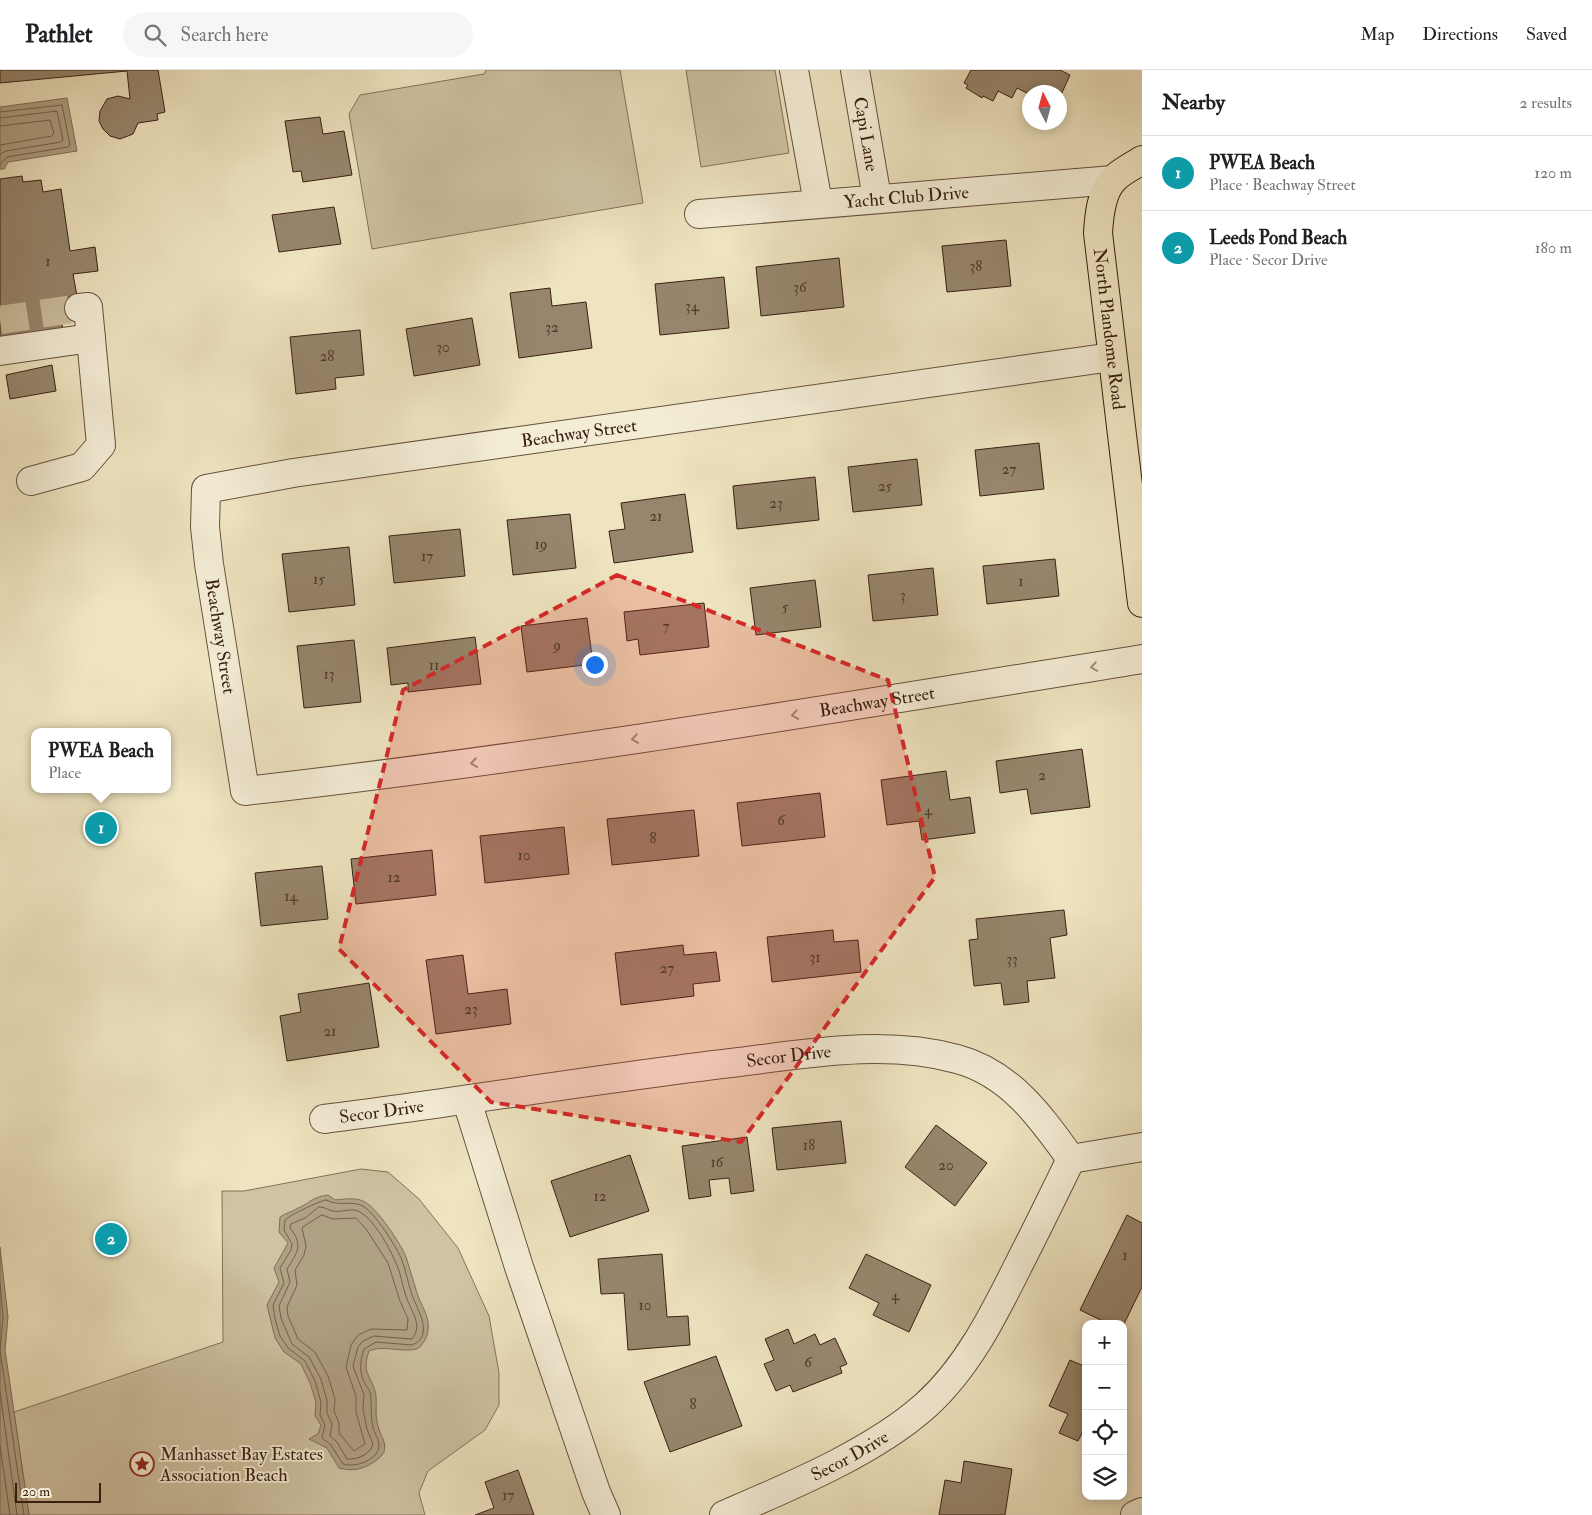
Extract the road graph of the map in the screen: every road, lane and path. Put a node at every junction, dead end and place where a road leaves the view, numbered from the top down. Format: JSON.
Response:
{"nodes":[{"id":1,"x":794,"y":70,"type":"edge"},
{"id":2,"x":855,"y":70,"type":"edge"},
{"id":3,"x":1142,"y":160,"type":"edge"},
{"id":4,"x":1113,"y":180,"type":"junction"},
{"id":5,"x":877,"y":198,"type":"junction"},
{"id":6,"x":818,"y":203,"type":"junction"},
{"id":7,"x":699,"y":214,"type":"dead end"},
{"id":8,"x":79,"y":308,"type":"dead end"},
{"id":9,"x":90,"y":338,"type":"junction"},
{"id":10,"x":0,"y":351,"type":"edge"},
{"id":11,"x":1112,"y":357,"type":"junction"},
{"id":12,"x":32,"y":481,"type":"dead end"},
{"id":13,"x":1138,"y":545,"type":"edge"},
{"id":14,"x":1142,"y":603,"type":"edge"},
{"id":15,"x":1142,"y":659,"type":"edge"},
{"id":16,"x":467,"y":1101,"type":"junction"},
{"id":17,"x":324,"y":1119,"type":"dead end"},
{"id":18,"x":1142,"y":1147,"type":"edge"},
{"id":19,"x":1072,"y":1159,"type":"junction"},
{"id":20,"x":1142,"y":1512,"type":"edge"},
{"id":21,"x":606,"y":1515,"type":"edge"},
{"id":22,"x":724,"y":1515,"type":"edge"},
{"id":23,"x":1135,"y":1515,"type":"edge"}],
"edges":[{"from":1,"to":6,"type":"street"},
{"from":2,"to":5,"type":"street","name":"Capi Lane"},
{"from":3,"to":4,"type":"main road"},
{"from":4,"to":5,"type":"street","name":"Yacht Club Drive"},
{"from":4,"to":11,"type":"main road","name":"North Plandome Road"},
{"from":5,"to":6,"type":"street","name":"Yacht Club Drive"},
{"from":6,"to":7,"type":"street","name":"Yacht Club Drive"},
{"from":8,"to":9,"type":"street"},
{"from":9,"to":10,"type":"street"},
{"from":9,"to":12,"type":"street"},
{"from":11,"to":13,"type":"main road","name":"North Plandome Road"},
{"from":15,"to":11,"type":"street","name":"Beachway Street","one_way":true},
{"from":13,"to":14,"type":"main road","name":"North Plandome Road"},
{"from":16,"to":17,"type":"street","name":"Secor Drive"},
{"from":16,"to":19,"type":"street","name":"Secor Drive"},
{"from":16,"to":21,"type":"street"},
{"from":18,"to":19,"type":"street"},
{"from":19,"to":22,"type":"street","name":"Secor Drive"},
{"from":20,"to":23,"type":"street"}]}
